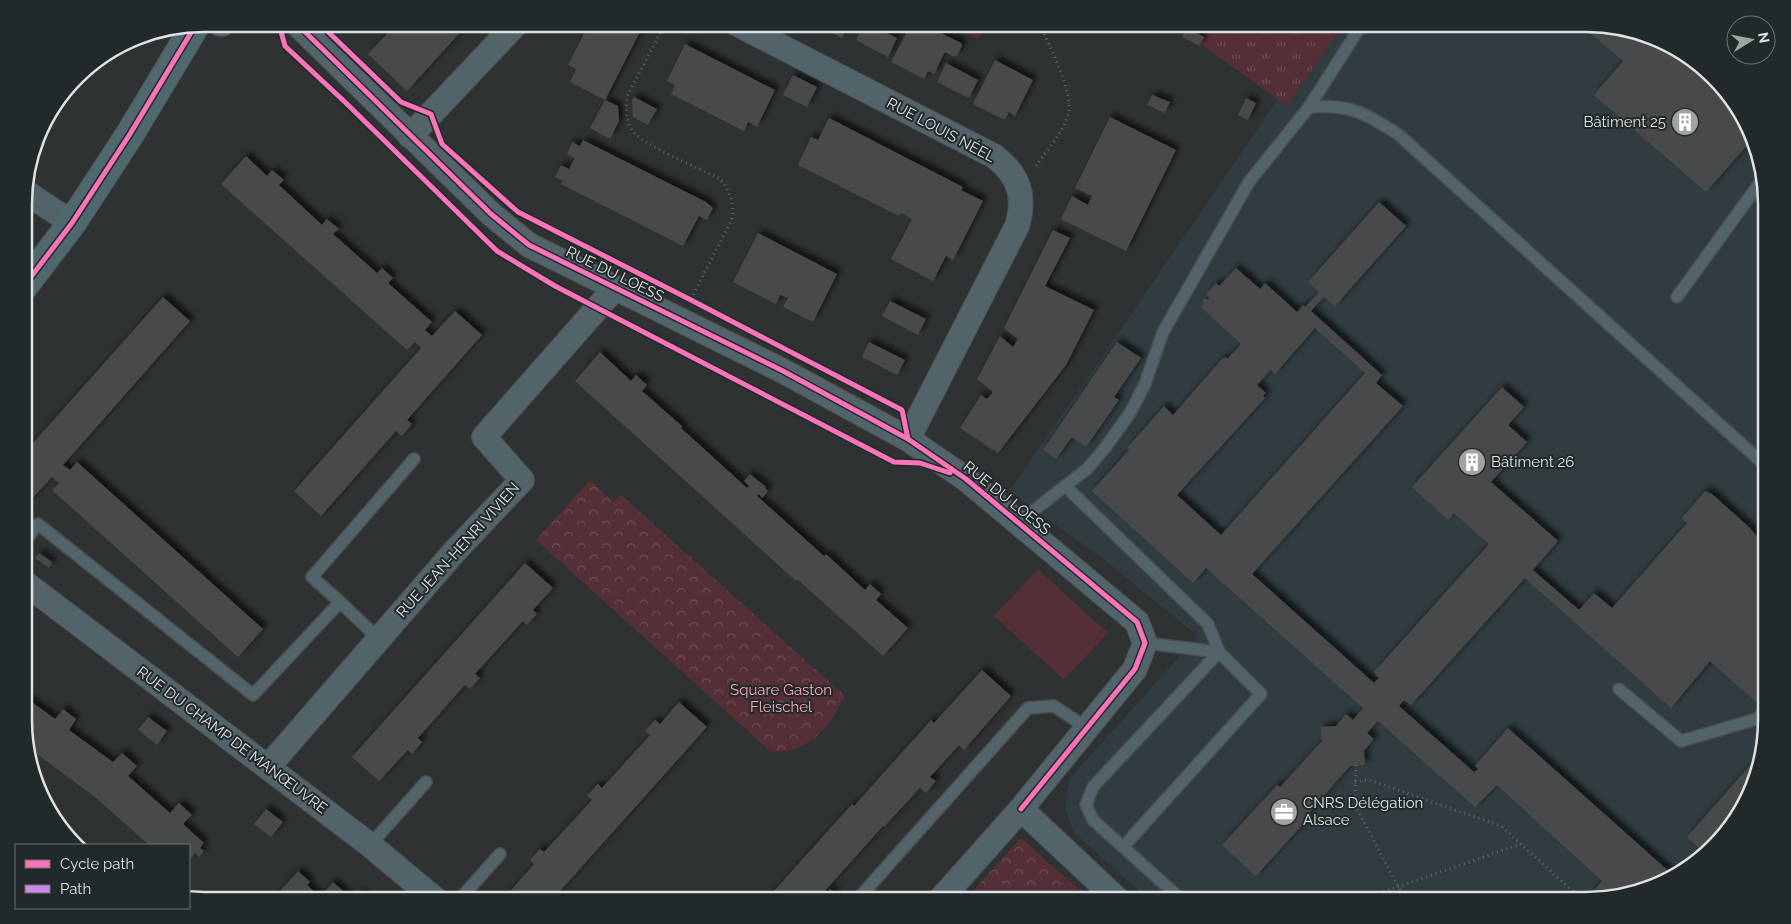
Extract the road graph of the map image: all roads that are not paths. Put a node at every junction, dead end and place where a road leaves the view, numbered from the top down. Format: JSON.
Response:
{"nodes":[{"id":1,"x":306,"y":32,"type":"edge"},
{"id":2,"x":508,"y":32,"type":"edge"},
{"id":3,"x":753,"y":32,"type":"edge"},
{"id":4,"x":1357,"y":32,"type":"edge"},
{"id":5,"x":192,"y":33,"type":"edge"},
{"id":6,"x":1310,"y":107,"type":"junction"},
{"id":7,"x":410,"y":136,"type":"junction"},
{"id":8,"x":1757,"y":186,"type":"edge"},
{"id":9,"x":33,"y":197,"type":"edge"},
{"id":10,"x":72,"y":223,"type":"junction"},
{"id":11,"x":33,"y":274,"type":"edge"},
{"id":12,"x":614,"y":289,"type":"junction"},
{"id":13,"x":1677,"y":297,"type":"dead end"},
{"id":14,"x":908,"y":440,"type":"junction"},
{"id":15,"x":414,"y":459,"type":"dead end"},
{"id":16,"x":1758,"y":460,"type":"edge"},
{"id":17,"x":1065,"y":486,"type":"junction"},
{"id":18,"x":1019,"y":522,"type":"junction"},
{"id":19,"x":32,"y":531,"type":"edge"},
{"id":20,"x":32,"y":588,"type":"edge"},
{"id":21,"x":340,"y":602,"type":"junction"},
{"id":22,"x":380,"y":639,"type":"junction"},
{"id":23,"x":1145,"y":643,"type":"junction"},
{"id":24,"x":1219,"y":652,"type":"junction"},
{"id":25,"x":1619,"y":689,"type":"dead end"},
{"id":26,"x":1758,"y":719,"type":"edge"},
{"id":27,"x":1087,"y":728,"type":"junction"},
{"id":28,"x":268,"y":767,"type":"junction"},
{"id":29,"x":426,"y":782,"type":"dead end"},
{"id":30,"x":1021,"y":809,"type":"junction"},
{"id":31,"x":370,"y":845,"type":"junction"},
{"id":32,"x":1123,"y":847,"type":"junction"},
{"id":33,"x":500,"y":854,"type":"dead end"},
{"id":34,"x":948,"y":891,"type":"edge"},
{"id":35,"x":1109,"y":891,"type":"edge"},
{"id":36,"x":1172,"y":891,"type":"edge"},
{"id":37,"x":426,"y":892,"type":"edge"},
{"id":38,"x":465,"y":892,"type":"edge"},
{"id":39,"x":865,"y":892,"type":"edge"}],
"edges":[{"from":1,"to":7,"type":"street","name":"RUE DU LOESS"},
{"from":2,"to":7,"type":"street"},
{"from":3,"to":14,"type":"street","name":"RUE LOUIS NÉEL"},
{"from":4,"to":6,"type":"lane"},
{"from":5,"to":10,"type":"main road"},
{"from":6,"to":16,"type":"lane"},
{"from":6,"to":17,"type":"lane"},
{"from":7,"to":12,"type":"street","name":"RUE DU LOESS"},
{"from":8,"to":13,"type":"lane"},
{"from":9,"to":10,"type":"street"},
{"from":10,"to":11,"type":"main road"},
{"from":12,"to":14,"type":"street","name":"RUE DU LOESS"},
{"from":12,"to":22,"type":"street","name":"RUE JEAN-HENRI VIVIEN"},
{"from":14,"to":18,"type":"street","name":"RUE DU LOESS"},
{"from":15,"to":21,"type":"lane"},
{"from":17,"to":18,"type":"lane"},
{"from":17,"to":24,"type":"lane"},
{"from":18,"to":23,"type":"street","name":"RUE DU LOESS"},
{"from":19,"to":21,"type":"lane"},
{"from":20,"to":28,"type":"street","name":"RUE DU CHAMP DE MANŒUVRE"},
{"from":21,"to":22,"type":"lane"},
{"from":22,"to":28,"type":"street","name":"RUE JEAN-HENRI VIVIEN"},
{"from":23,"to":24,"type":"lane"},
{"from":23,"to":27,"type":"street"},
{"from":24,"to":32,"type":"lane"},
{"from":24,"to":32,"type":"lane"},
{"from":25,"to":26,"type":"lane"},
{"from":27,"to":30,"type":"street"},
{"from":27,"to":39,"type":"lane"},
{"from":28,"to":31,"type":"street","name":"RUE DU CHAMP DE MANŒUVRE"},
{"from":29,"to":31,"type":"lane"},
{"from":30,"to":34,"type":"street"},
{"from":30,"to":35,"type":"street"},
{"from":31,"to":37,"type":"street","name":"RUE DU CHAMP DE MANŒUVRE"},
{"from":32,"to":36,"type":"lane"},
{"from":33,"to":38,"type":"lane"}]}
